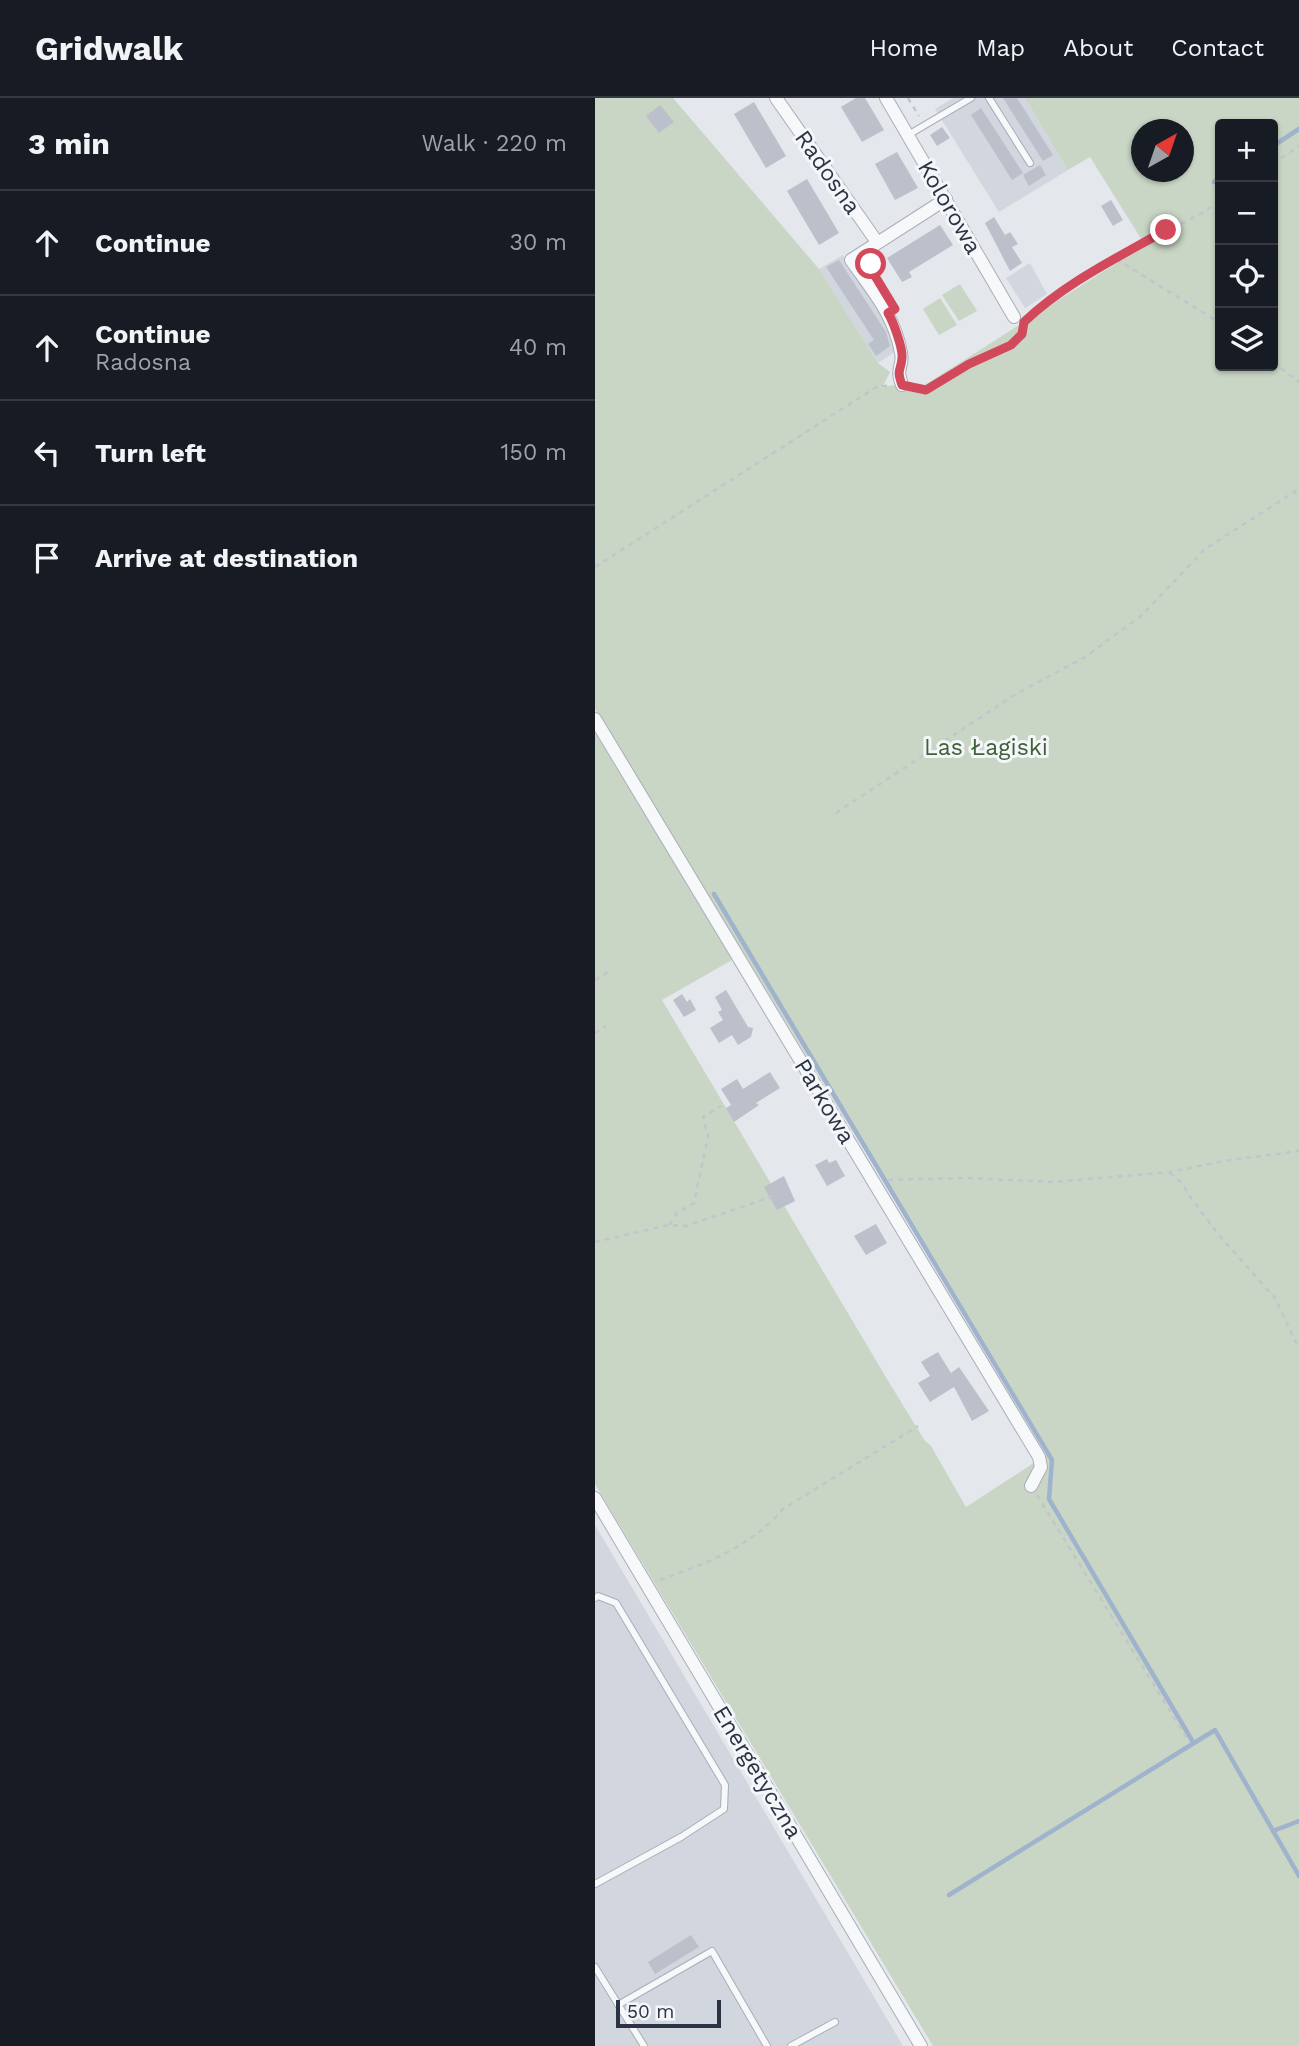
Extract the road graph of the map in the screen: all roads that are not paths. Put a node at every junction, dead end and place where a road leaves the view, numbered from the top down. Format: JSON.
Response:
{"nodes":[{"id":1,"x":776,"y":98,"type":"edge"},
{"id":2,"x":886,"y":98,"type":"edge"},
{"id":3,"x":971,"y":98,"type":"edge"},
{"id":4,"x":989,"y":98,"type":"edge"},
{"id":5,"x":908,"y":135,"type":"junction"},
{"id":6,"x":1030,"y":163,"type":"dead end"},
{"id":7,"x":946,"y":199,"type":"junction"},
{"id":8,"x":877,"y":242,"type":"junction"},
{"id":9,"x":1014,"y":317,"type":"dead end"},
{"id":10,"x":902,"y":385,"type":"road end"},
{"id":11,"x":595,"y":719,"type":"edge"},
{"id":12,"x":1031,"y":1486,"type":"road end"},
{"id":13,"x":595,"y":1498,"type":"edge"},
{"id":14,"x":595,"y":1598,"type":"edge"},
{"id":15,"x":595,"y":1884,"type":"edge"},
{"id":16,"x":595,"y":1967,"type":"edge"},
{"id":17,"x":618,"y":2005,"type":"junction"},
{"id":18,"x":835,"y":2022,"type":"dead end"},
{"id":19,"x":644,"y":2046,"type":"edge"},
{"id":20,"x":767,"y":2046,"type":"edge"},
{"id":21,"x":791,"y":2046,"type":"edge"},
{"id":22,"x":921,"y":2046,"type":"edge"}],
"edges":[{"from":1,"to":8,"type":"street","name":"Radosna"},
{"from":2,"to":5,"type":"street","name":"Kolorowa"},
{"from":3,"to":5,"type":"lane"},
{"from":4,"to":6,"type":"lane"},
{"from":5,"to":7,"type":"street","name":"Kolorowa"},
{"from":7,"to":8,"type":"street"},
{"from":7,"to":9,"type":"street","name":"Kolorowa"},
{"from":8,"to":10,"type":"street"},
{"from":11,"to":12,"type":"street","name":"Parkowa"},
{"from":13,"to":22,"type":"street","name":"Energetyczna"},
{"from":14,"to":15,"type":"lane"},
{"from":16,"to":17,"type":"lane"},
{"from":17,"to":19,"type":"lane"},
{"from":17,"to":20,"type":"lane"},
{"from":18,"to":21,"type":"lane"}]}
